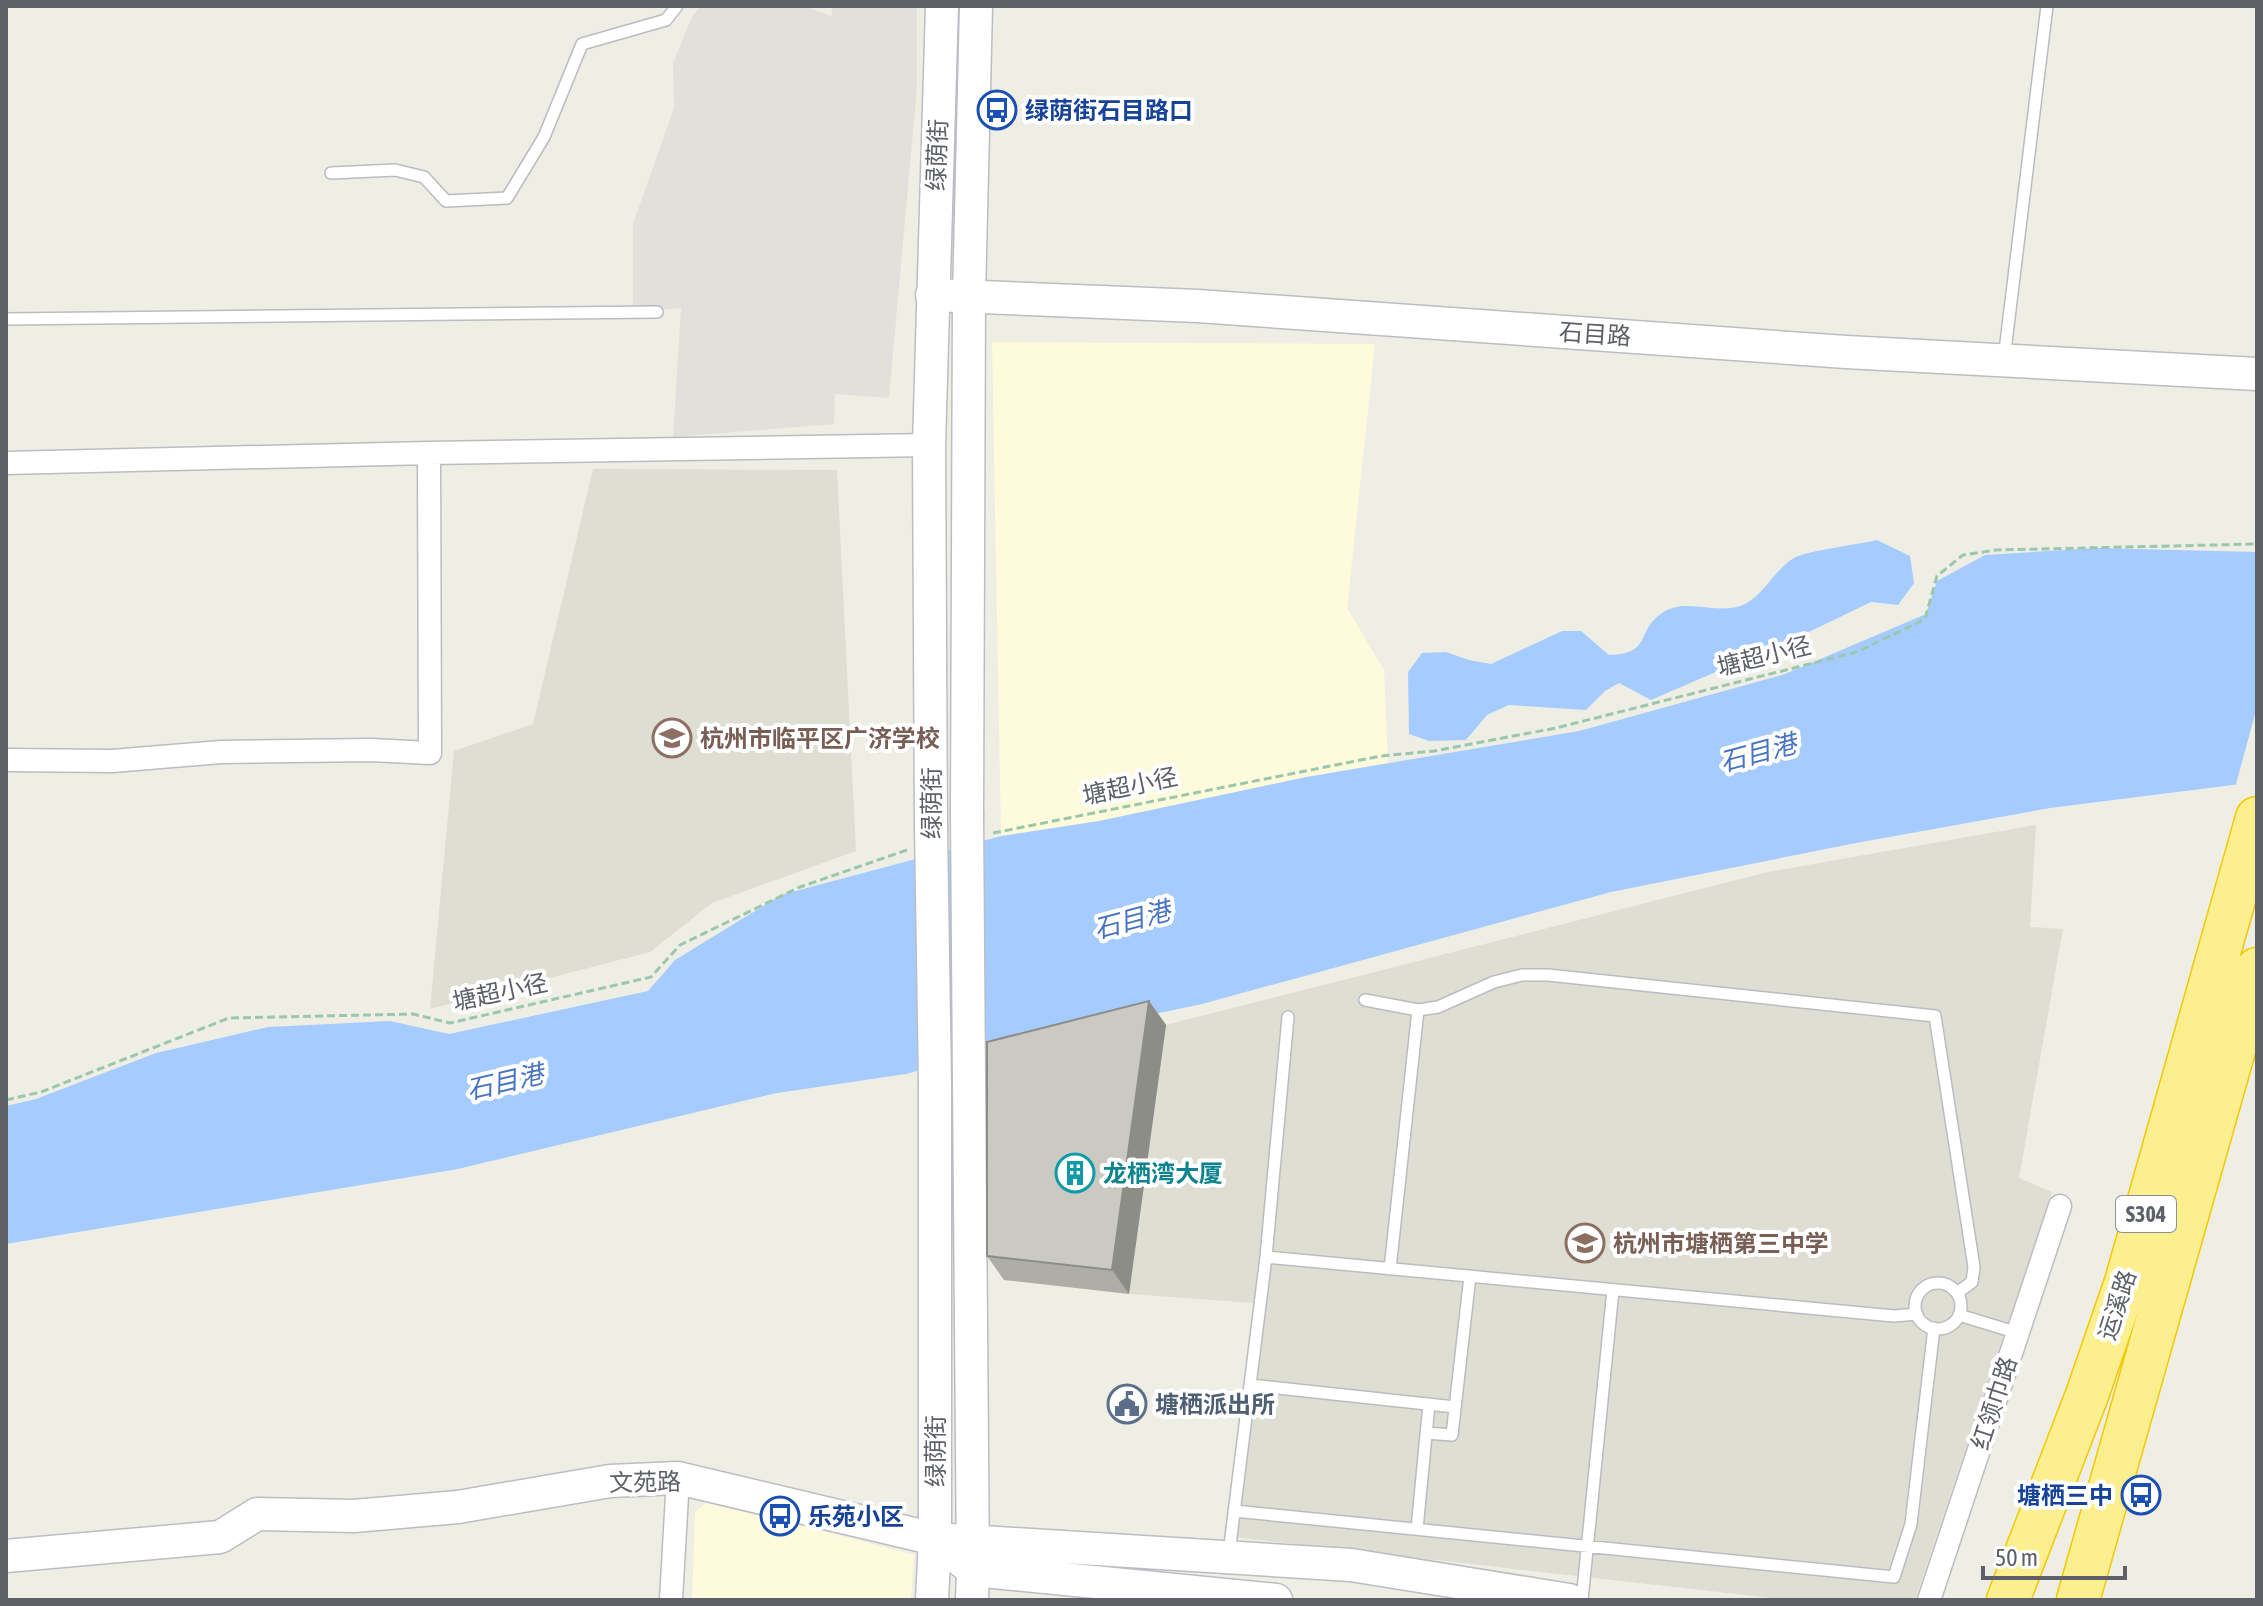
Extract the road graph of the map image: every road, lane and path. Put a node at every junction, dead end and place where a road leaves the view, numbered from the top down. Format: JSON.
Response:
{"nodes":[{"id":1,"x":677,"y":6,"type":"edge"},
{"id":2,"x":942,"y":6,"type":"edge"},
{"id":3,"x":976,"y":6,"type":"edge"},
{"id":4,"x":2047,"y":6,"type":"edge"},
{"id":5,"x":331,"y":173,"type":"dead end"},
{"id":6,"x":932,"y":295,"type":"junction"},
{"id":7,"x":969,"y":297,"type":"junction"},
{"id":8,"x":657,"y":312,"type":"dead end"},
{"id":9,"x":6,"y":319,"type":"edge"},
{"id":10,"x":2004,"y":359,"type":"junction"},
{"id":11,"x":2257,"y":374,"type":"edge"},
{"id":12,"x":929,"y":445,"type":"junction"},
{"id":13,"x":429,"y":453,"type":"junction"},
{"id":14,"x":6,"y":463,"type":"edge"},
{"id":15,"x":2257,"y":544,"type":"edge"},
{"id":16,"x":6,"y":760,"type":"edge"},
{"id":17,"x":2257,"y":818,"type":"edge"},
{"id":18,"x":974,"y":824,"type":"junction"},
{"id":19,"x":924,"y":838,"type":"junction"},
{"id":20,"x":2257,"y":969,"type":"edge"},
{"id":21,"x":1365,"y":1000,"type":"dead end"},
{"id":22,"x":1418,"y":1010,"type":"junction"},
{"id":23,"x":1288,"y":1017,"type":"dead end"},
{"id":24,"x":6,"y":1100,"type":"edge"},
{"id":25,"x":2060,"y":1206,"type":"dead end"},
{"id":26,"x":1266,"y":1257,"type":"junction"},
{"id":27,"x":1390,"y":1269,"type":"junction"},
{"id":28,"x":1470,"y":1276,"type":"junction"},
{"id":29,"x":1613,"y":1290,"type":"junction"},
{"id":30,"x":1957,"y":1293,"type":"junction"},
{"id":31,"x":1917,"y":1314,"type":"junction"},
{"id":32,"x":1959,"y":1315,"type":"junction"},
{"id":33,"x":1934,"y":1328,"type":"junction"},
{"id":34,"x":2018,"y":1333,"type":"junction"},
{"id":35,"x":1250,"y":1385,"type":"junction"},
{"id":36,"x":1429,"y":1404,"type":"junction"},
{"id":37,"x":1455,"y":1407,"type":"junction"},
{"id":38,"x":1426,"y":1433,"type":"junction"},
{"id":39,"x":678,"y":1478,"type":"junction"},
{"id":40,"x":1234,"y":1511,"type":"junction"},
{"id":41,"x":1417,"y":1529,"type":"junction"},
{"id":42,"x":935,"y":1539,"type":"junction"},
{"id":43,"x":1587,"y":1546,"type":"junction"},
{"id":44,"x":6,"y":1556,"type":"edge"},
{"id":45,"x":1228,"y":1558,"type":"junction"},
{"id":46,"x":973,"y":1571,"type":"edge"},
{"id":47,"x":671,"y":1600,"type":"edge"},
{"id":48,"x":932,"y":1600,"type":"edge"},
{"id":49,"x":1276,"y":1600,"type":"edge"},
{"id":50,"x":1569,"y":1600,"type":"edge"},
{"id":51,"x":1582,"y":1600,"type":"edge"},
{"id":52,"x":1929,"y":1600,"type":"edge"},
{"id":53,"x":2008,"y":1600,"type":"edge"},
{"id":54,"x":2078,"y":1600,"type":"edge"}],
"edges":[{"from":1,"to":5,"type":"lane"},
{"from":2,"to":6,"type":"street","name":"绿荫街"},
{"from":3,"to":7,"type":"street","name":"绿荫街"},
{"from":4,"to":10,"type":"lane"},
{"from":6,"to":7,"type":"street","name":"石目路"},
{"from":6,"to":12,"type":"street","name":"绿荫街"},
{"from":7,"to":10,"type":"street","name":"石目路"},
{"from":7,"to":18,"type":"street","name":"绿荫街"},
{"from":8,"to":9,"type":"lane"},
{"from":10,"to":11,"type":"street","name":"石目路"},
{"from":12,"to":13,"type":"street"},
{"from":12,"to":19,"type":"street","name":"绿荫街"},
{"from":13,"to":14,"type":"street"},
{"from":13,"to":16,"type":"street"},
{"from":15,"to":18,"type":"path","name":"塘超小径"},
{"from":17,"to":53,"type":"highway","name":"运溪路","number":"S304"},
{"from":18,"to":46,"type":"street","name":"绿荫街","bridge":true},
{"from":19,"to":24,"type":"path","name":"塘超小径"},
{"from":19,"to":42,"type":"street","name":"绿荫街","bridge":true},
{"from":20,"to":54,"type":"highway","name":"运溪路","number":"S304"},
{"from":21,"to":22,"type":"lane"},
{"from":22,"to":27,"type":"lane"},
{"from":22,"to":30,"type":"lane"},
{"from":23,"to":26,"type":"lane"},
{"from":25,"to":34,"type":"street","name":"红领巾路"},
{"from":26,"to":27,"type":"lane"},
{"from":26,"to":35,"type":"lane"},
{"from":27,"to":28,"type":"lane"},
{"from":28,"to":29,"type":"lane"},
{"from":28,"to":37,"type":"lane"},
{"from":29,"to":31,"type":"lane"},
{"from":29,"to":43,"type":"lane"},
{"from":30,"to":31,"type":"lane"},
{"from":30,"to":32,"type":"lane"},
{"from":31,"to":33,"type":"lane"},
{"from":32,"to":33,"type":"lane"},
{"from":32,"to":34,"type":"lane"},
{"from":33,"to":43,"type":"lane"},
{"from":34,"to":52,"type":"street","name":"红领巾路"},
{"from":35,"to":36,"type":"lane"},
{"from":35,"to":40,"type":"lane"},
{"from":36,"to":37,"type":"lane"},
{"from":36,"to":38,"type":"lane"},
{"from":37,"to":38,"type":"lane"},
{"from":38,"to":41,"type":"lane"},
{"from":39,"to":42,"type":"street","name":"文苑路"},
{"from":39,"to":44,"type":"street","name":"文苑路"},
{"from":39,"to":47,"type":"street"},
{"from":40,"to":41,"type":"lane"},
{"from":40,"to":45,"type":"lane"},
{"from":41,"to":43,"type":"lane"},
{"from":42,"to":46,"type":"street","name":"文苑路"},
{"from":42,"to":48,"type":"street","name":"绿荫街"},
{"from":43,"to":51,"type":"lane"},
{"from":45,"to":46,"type":"street"},
{"from":45,"to":50,"type":"street"},
{"from":46,"to":49,"type":"street"}]}
